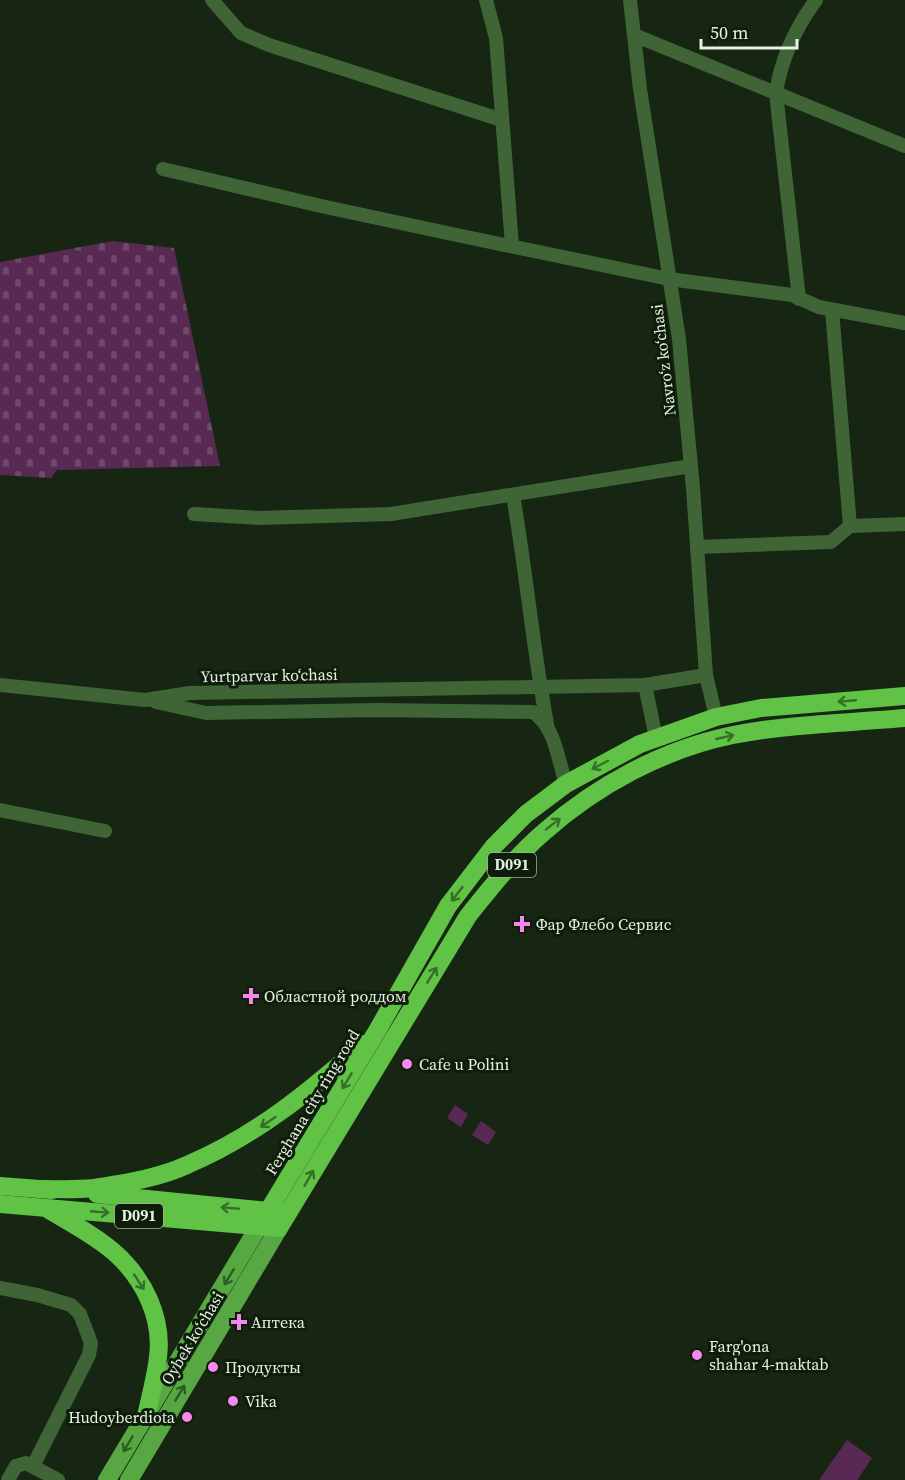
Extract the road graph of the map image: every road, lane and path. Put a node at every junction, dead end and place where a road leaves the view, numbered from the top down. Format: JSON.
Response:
{"nodes":[{"id":1,"x":212,"y":0,"type":"edge"},
{"id":2,"x":486,"y":0,"type":"edge"},
{"id":3,"x":630,"y":0,"type":"edge"},
{"id":4,"x":816,"y":0,"type":"edge"},
{"id":5,"x":634,"y":35,"type":"junction"},
{"id":6,"x":776,"y":93,"type":"junction"},
{"id":7,"x":502,"y":120,"type":"junction"},
{"id":8,"x":905,"y":146,"type":"edge"},
{"id":9,"x":163,"y":169,"type":"dead end"},
{"id":10,"x":512,"y":246,"type":"junction"},
{"id":11,"x":669,"y":279,"type":"junction"},
{"id":12,"x":799,"y":299,"type":"junction"},
{"id":13,"x":832,"y":310,"type":"junction"},
{"id":14,"x":905,"y":324,"type":"edge"},
{"id":15,"x":691,"y":466,"type":"junction"},
{"id":16,"x":513,"y":495,"type":"junction"},
{"id":17,"x":194,"y":514,"type":"dead end"},
{"id":18,"x":905,"y":524,"type":"edge"},
{"id":19,"x":850,"y":526,"type":"junction"},
{"id":20,"x":697,"y":547,"type":"junction"},
{"id":21,"x":706,"y":675,"type":"junction"},
{"id":22,"x":0,"y":685,"type":"edge"},
{"id":23,"x":645,"y":685,"type":"junction"},
{"id":24,"x":540,"y":686,"type":"junction"},
{"id":25,"x":905,"y":696,"type":"edge"},
{"id":26,"x":145,"y":700,"type":"junction"},
{"id":27,"x":716,"y":717,"type":"junction"},
{"id":28,"x":905,"y":718,"type":"edge"},
{"id":29,"x":548,"y":726,"type":"junction"},
{"id":30,"x":657,"y":738,"type":"junction"},
{"id":31,"x":633,"y":748,"type":"junction"},
{"id":32,"x":642,"y":767,"type":"junction"},
{"id":33,"x":566,"y":784,"type":"junction"},
{"id":34,"x":0,"y":810,"type":"edge"},
{"id":35,"x":105,"y":831,"type":"dead end"},
{"id":36,"x":377,"y":1031,"type":"junction"},
{"id":37,"x":0,"y":1186,"type":"edge"},
{"id":38,"x":40,"y":1189,"type":"junction"},
{"id":39,"x":0,"y":1204,"type":"edge"},
{"id":40,"x":45,"y":1208,"type":"junction"},
{"id":41,"x":288,"y":1212,"type":"junction"},
{"id":42,"x":264,"y":1219,"type":"junction"},
{"id":43,"x":279,"y":1228,"type":"junction"},
{"id":44,"x":0,"y":1288,"type":"edge"},
{"id":45,"x":147,"y":1412,"type":"junction"},
{"id":46,"x":33,"y":1466,"type":"junction"},
{"id":47,"x":8,"y":1480,"type":"edge"},
{"id":48,"x":58,"y":1480,"type":"edge"},
{"id":49,"x":107,"y":1480,"type":"edge"},
{"id":50,"x":129,"y":1480,"type":"edge"}],
"edges":[{"from":1,"to":7,"type":"street"},
{"from":2,"to":7,"type":"street"},
{"from":3,"to":5,"type":"street","name":"Navroʻz koʻchasi"},
{"from":4,"to":6,"type":"street"},
{"from":5,"to":6,"type":"street"},
{"from":5,"to":11,"type":"street","name":"Navroʻz koʻchasi"},
{"from":6,"to":8,"type":"street"},
{"from":6,"to":12,"type":"street"},
{"from":7,"to":10,"type":"street"},
{"from":9,"to":10,"type":"street"},
{"from":10,"to":11,"type":"street"},
{"from":11,"to":12,"type":"street"},
{"from":11,"to":15,"type":"street","name":"Navroʻz koʻchasi"},
{"from":12,"to":13,"type":"street"},
{"from":13,"to":14,"type":"street"},
{"from":13,"to":19,"type":"street"},
{"from":15,"to":16,"type":"street"},
{"from":15,"to":20,"type":"street","name":"Navroʻz koʻchasi"},
{"from":16,"to":17,"type":"street"},
{"from":16,"to":24,"type":"street"},
{"from":18,"to":19,"type":"street"},
{"from":19,"to":20,"type":"street"},
{"from":20,"to":21,"type":"street","name":"Navroʻz koʻchasi"},
{"from":21,"to":23,"type":"street","name":"Yurtparvar koʻchasi"},
{"from":21,"to":27,"type":"street","name":"Navroʻz koʻchasi"},
{"from":22,"to":26,"type":"street","name":"Yurtparvar koʻchasi"},
{"from":23,"to":24,"type":"street","name":"Yurtparvar koʻchasi"},
{"from":23,"to":30,"type":"street"},
{"from":24,"to":26,"type":"street","name":"Yurtparvar koʻchasi"},
{"from":24,"to":29,"type":"street"},
{"from":25,"to":27,"type":"highway","name":"Ferghana city ring road","number":"D091","one_way":true},
{"from":26,"to":29,"type":"street"},
{"from":27,"to":30,"type":"highway","name":"Ferghana city ring road","number":"D091"},
{"from":32,"to":28,"type":"highway","number":"D091","one_way":true},
{"from":29,"to":33,"type":"street"},
{"from":30,"to":31,"type":"highway","name":"Ferghana city ring road","number":"D091"},
{"from":31,"to":32,"type":"highway"},
{"from":31,"to":33,"type":"highway","name":"Ferghana city ring road","number":"D091","one_way":true},
{"from":41,"to":32,"type":"highway","number":"D091","one_way":true},
{"from":33,"to":36,"type":"highway","name":"Ferghana city ring road","number":"D091","one_way":true},
{"from":34,"to":35,"type":"street"},
{"from":36,"to":38,"type":"highway","number":"D091","one_way":true},
{"from":36,"to":42,"type":"highway","name":"Ferghana city ring road","number":"D091","one_way":true},
{"from":37,"to":38,"type":"highway","number":"D091"},
{"from":42,"to":38,"type":"highway","one_way":true},
{"from":39,"to":40,"type":"highway","number":"D091"},
{"from":40,"to":42,"type":"highway","number":"D091","one_way":true},
{"from":40,"to":45,"type":"highway","one_way":true},
{"from":41,"to":42,"type":"highway"},
{"from":41,"to":43,"type":"highway","number":"D091"},
{"from":42,"to":43,"type":"highway","number":"D091"},
{"from":42,"to":45,"type":"main road","name":"Oybek ko‘chasi","one_way":true},
{"from":50,"to":43,"type":"main road","name":"Oybek ko‘chasi","one_way":true},
{"from":44,"to":46,"type":"street"},
{"from":45,"to":49,"type":"main road","name":"Oybek ko‘chasi","one_way":true},
{"from":46,"to":47,"type":"street"},
{"from":46,"to":48,"type":"street"}]}
